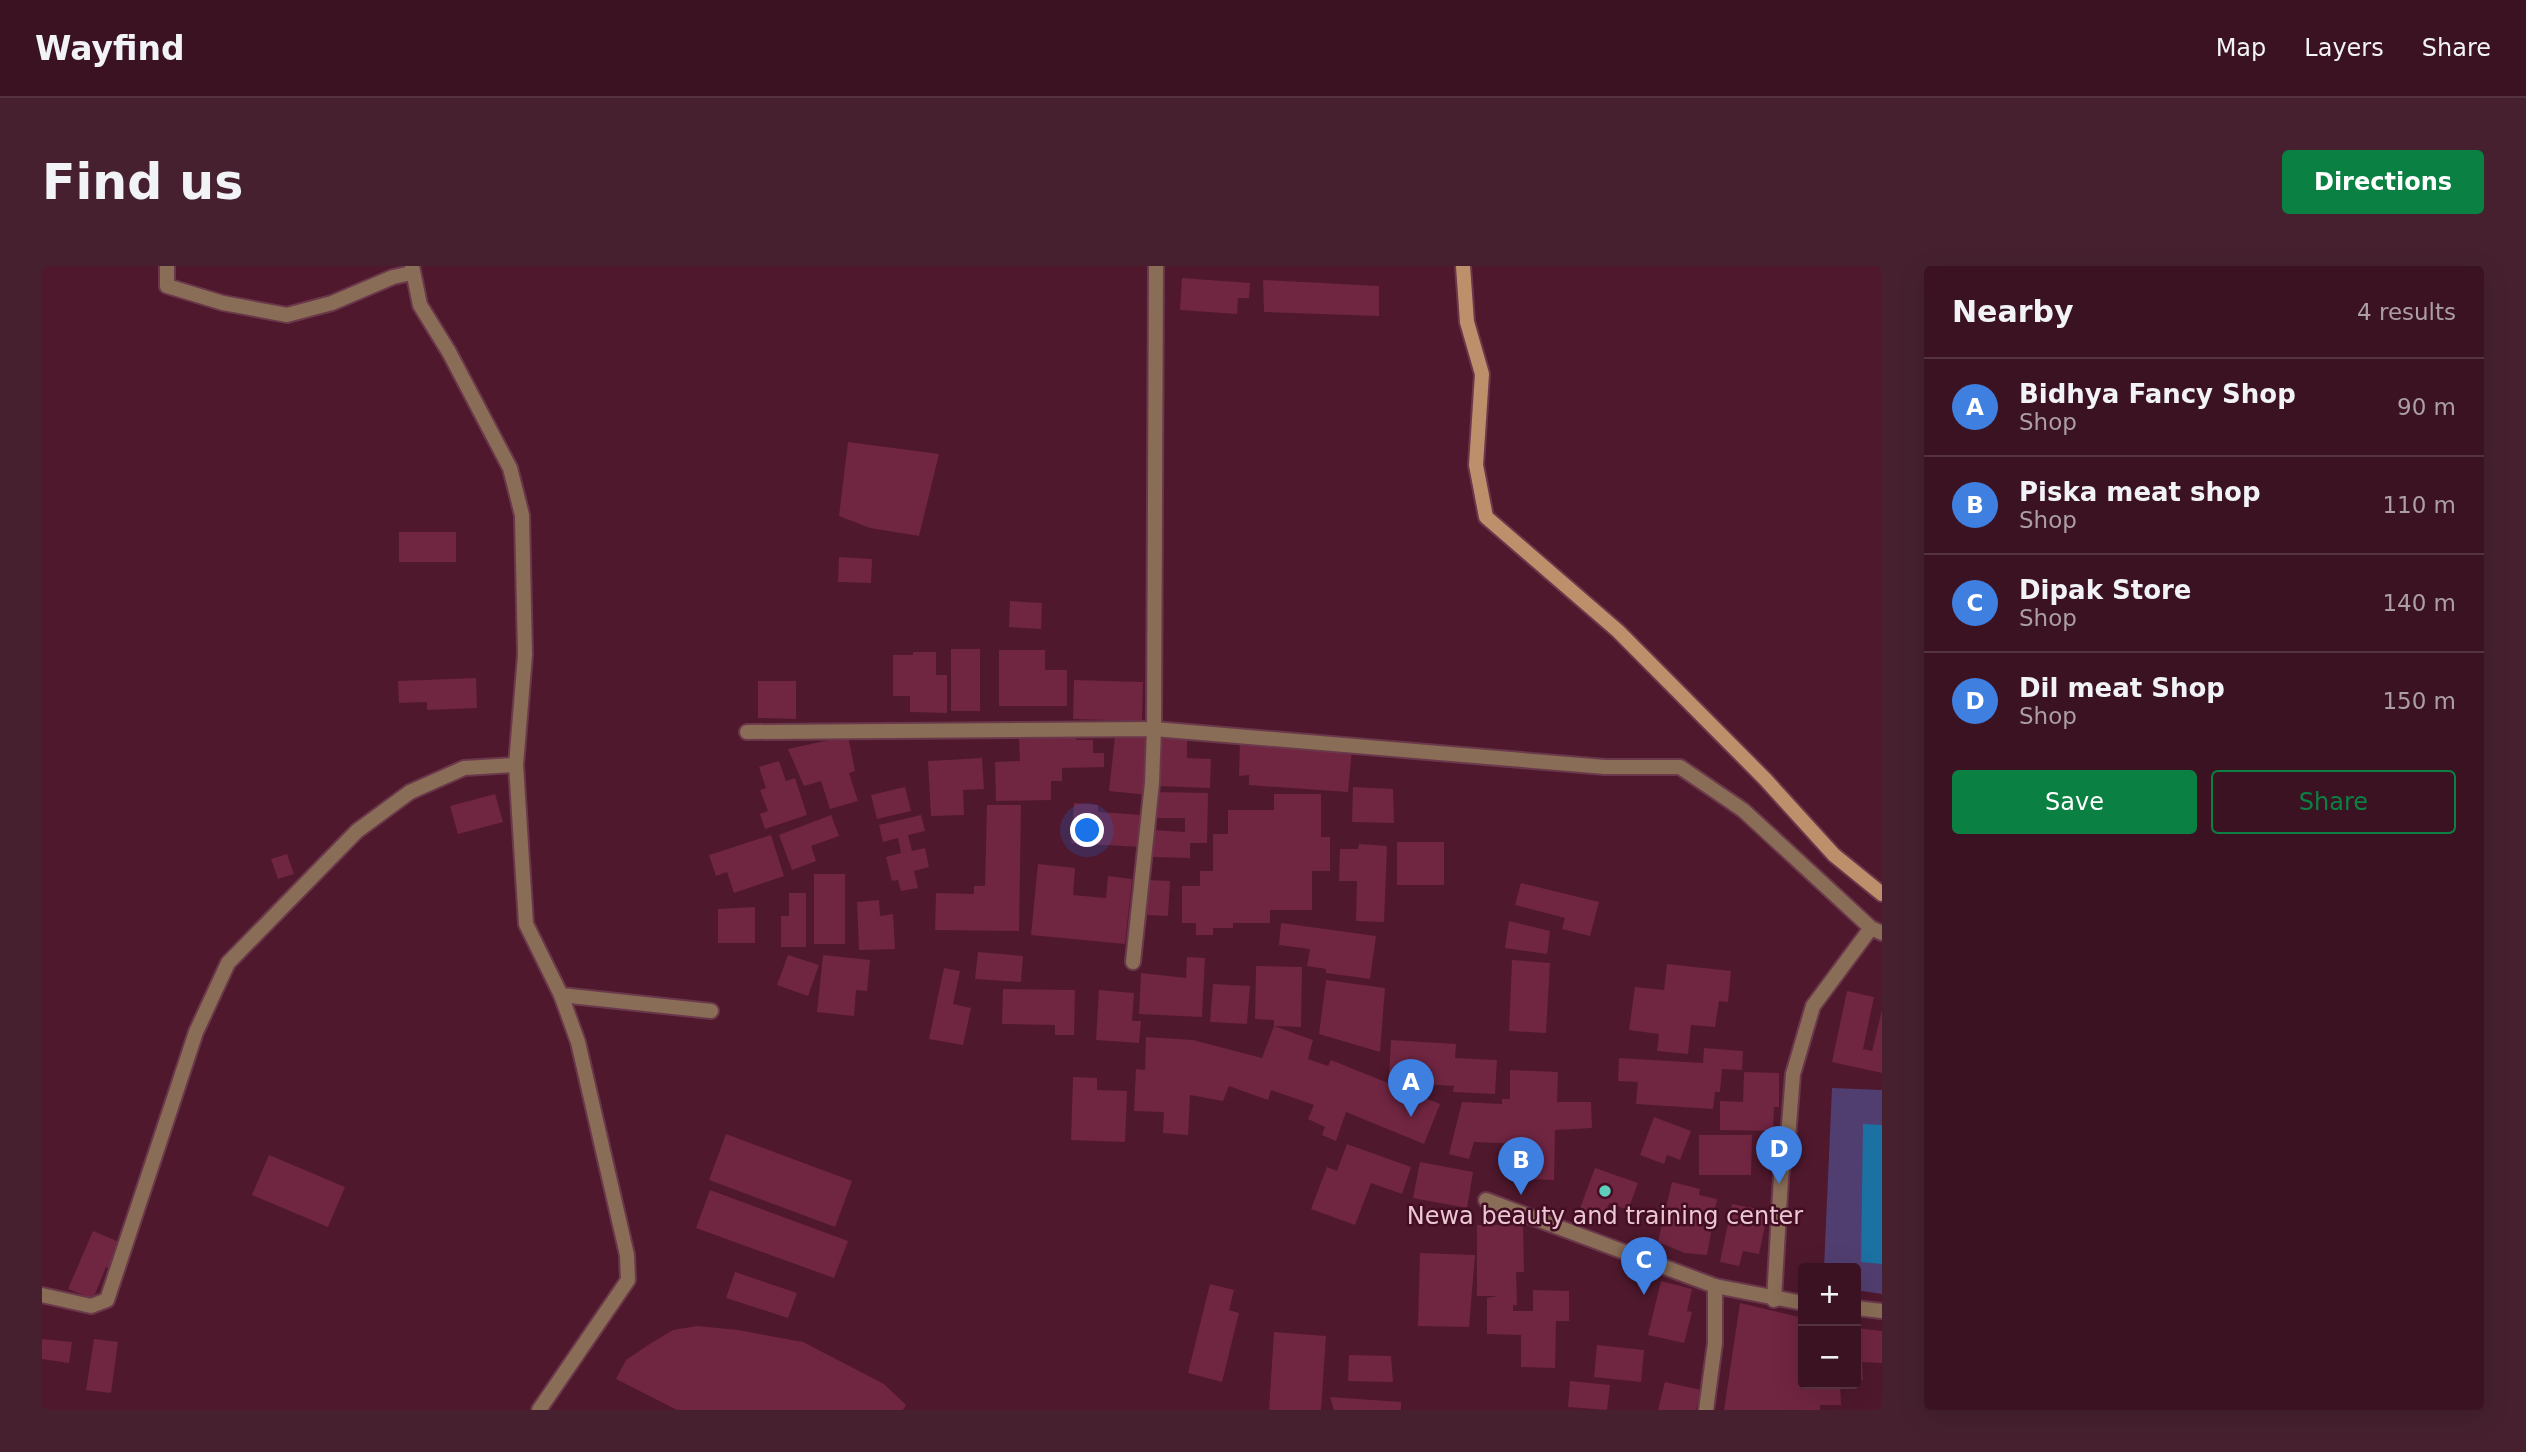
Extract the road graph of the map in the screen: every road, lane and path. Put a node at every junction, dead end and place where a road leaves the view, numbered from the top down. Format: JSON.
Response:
{"nodes":[{"id":1,"x":167,"y":266,"type":"edge"},
{"id":2,"x":1156,"y":266,"type":"edge"},
{"id":3,"x":1464,"y":266,"type":"edge"},
{"id":4,"x":412,"y":270,"type":"edge"},
{"id":5,"x":1154,"y":729,"type":"junction"},
{"id":6,"x":747,"y":732,"type":"dead end"},
{"id":7,"x":516,"y":765,"type":"junction"},
{"id":8,"x":1882,"y":894,"type":"edge"},
{"id":9,"x":1877,"y":930,"type":"edge"},
{"id":10,"x":1133,"y":962,"type":"dead end"},
{"id":11,"x":561,"y":995,"type":"junction"},
{"id":12,"x":711,"y":1011,"type":"dead end"},
{"id":13,"x":1486,"y":1200,"type":"dead end"},
{"id":14,"x":1714,"y":1286,"type":"junction"},
{"id":15,"x":42,"y":1295,"type":"edge"},
{"id":16,"x":1774,"y":1300,"type":"junction"},
{"id":17,"x":1798,"y":1302,"type":"edge"},
{"id":18,"x":1861,"y":1309,"type":"edge"},
{"id":19,"x":1882,"y":1311,"type":"edge"},
{"id":20,"x":539,"y":1410,"type":"edge"},
{"id":21,"x":1706,"y":1410,"type":"edge"}],
"edges":[{"from":1,"to":4,"type":"street"},
{"from":2,"to":5,"type":"street"},
{"from":3,"to":8,"type":"main road"},
{"from":4,"to":7,"type":"street"},
{"from":5,"to":6,"type":"street"},
{"from":5,"to":9,"type":"street"},
{"from":5,"to":10,"type":"street"},
{"from":7,"to":11,"type":"street"},
{"from":7,"to":15,"type":"street"},
{"from":9,"to":16,"type":"street"},
{"from":11,"to":12,"type":"street"},
{"from":11,"to":20,"type":"street"},
{"from":13,"to":14,"type":"street"},
{"from":14,"to":16,"type":"street"},
{"from":14,"to":21,"type":"street"},
{"from":16,"to":17,"type":"street"},
{"from":18,"to":19,"type":"street"}]}
